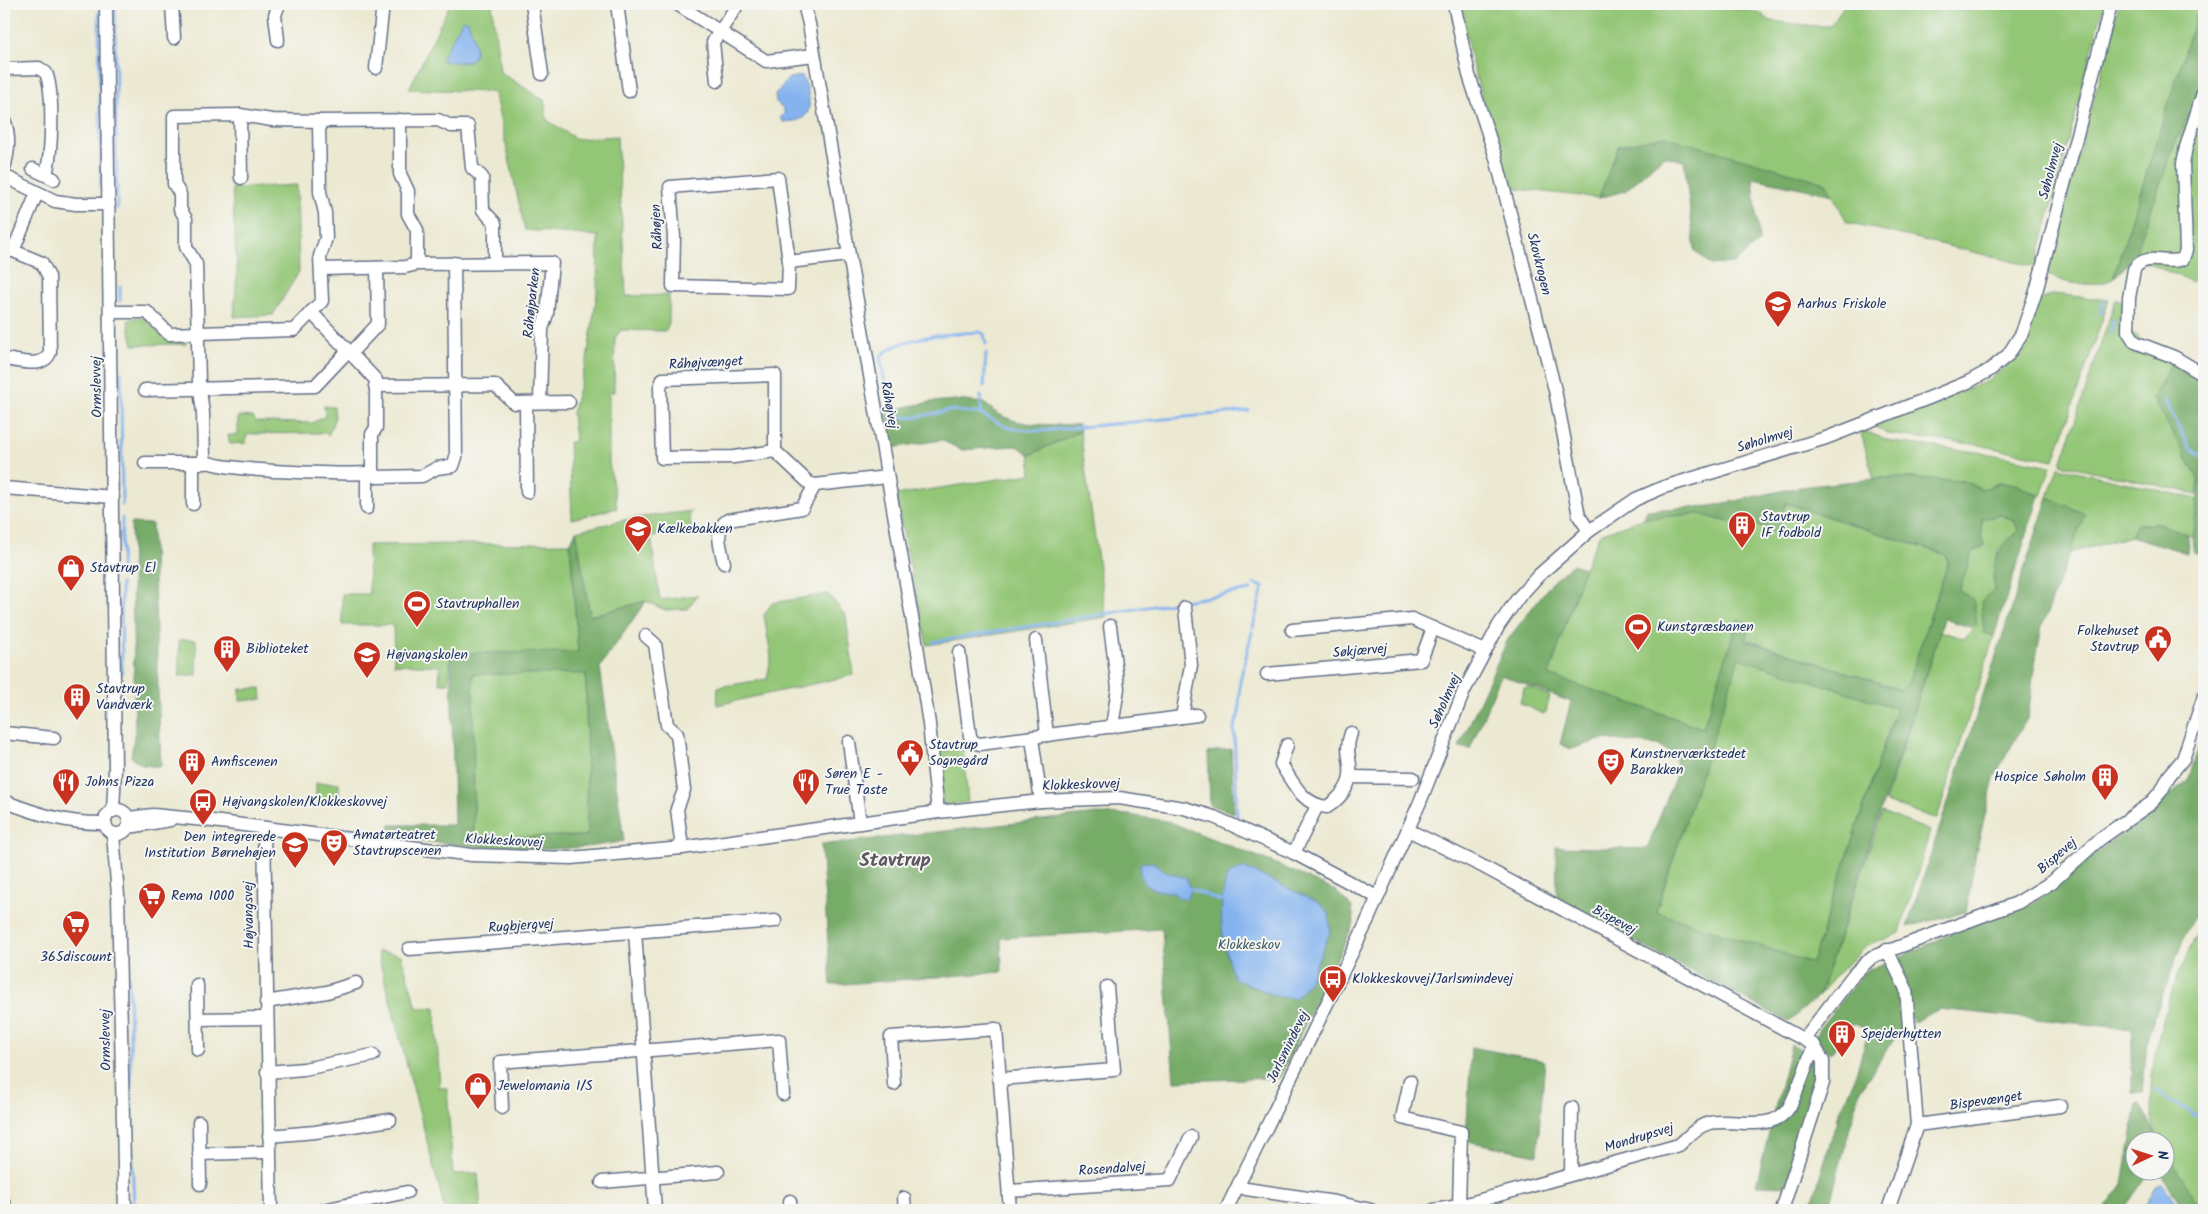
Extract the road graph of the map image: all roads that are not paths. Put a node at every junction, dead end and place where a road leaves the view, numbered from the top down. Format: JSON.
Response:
{"nodes":[{"id":1,"x":106,"y":4,"type":"edge"},
{"id":2,"x":172,"y":4,"type":"edge"},
{"id":3,"x":278,"y":4,"type":"edge"},
{"id":4,"x":384,"y":4,"type":"edge"},
{"id":5,"x":532,"y":4,"type":"edge"},
{"id":6,"x":617,"y":4,"type":"edge"},
{"id":7,"x":677,"y":4,"type":"edge"},
{"id":8,"x":738,"y":4,"type":"edge"},
{"id":9,"x":804,"y":4,"type":"edge"},
{"id":10,"x":1454,"y":4,"type":"edge"},
{"id":11,"x":2111,"y":4,"type":"edge"},
{"id":12,"x":719,"y":32,"type":"junction"},
{"id":13,"x":174,"y":38,"type":"dead end"},
{"id":14,"x":278,"y":40,"type":"dead end"},
{"id":15,"x":814,"y":55,"type":"junction"},
{"id":16,"x":376,"y":68,"type":"dead end"},
{"id":17,"x":4,"y":69,"type":"edge"},
{"id":18,"x":542,"y":74,"type":"dead end"},
{"id":19,"x":716,"y":82,"type":"dead end"},
{"id":20,"x":2204,"y":90,"type":"edge"},
{"id":21,"x":629,"y":91,"type":"dead end"},
{"id":22,"x":240,"y":115,"type":"junction"},
{"id":23,"x":4,"y":119,"type":"edge"},
{"id":24,"x":400,"y":120,"type":"junction"},
{"id":25,"x":319,"y":121,"type":"junction"},
{"id":26,"x":4,"y":168,"type":"edge"},
{"id":27,"x":33,"y":169,"type":"dead end"},
{"id":28,"x":4,"y":176,"type":"edge"},
{"id":29,"x":241,"y":178,"type":"dead end"},
{"id":30,"x":37,"y":193,"type":"junction"},
{"id":31,"x":109,"y":204,"type":"junction"},
{"id":32,"x":8,"y":249,"type":"edge"},
{"id":33,"x":848,"y":255,"type":"junction"},
{"id":34,"x":495,"y":262,"type":"junction"},
{"id":35,"x":790,"y":262,"type":"junction"},
{"id":36,"x":454,"y":263,"type":"junction"},
{"id":37,"x":417,"y":264,"type":"junction"},
{"id":38,"x":377,"y":268,"type":"junction"},
{"id":39,"x":321,"y":269,"type":"junction"},
{"id":40,"x":111,"y":312,"type":"junction"},
{"id":41,"x":311,"y":312,"type":"junction"},
{"id":42,"x":198,"y":334,"type":"junction"},
{"id":43,"x":349,"y":353,"type":"junction"},
{"id":44,"x":4,"y":359,"type":"edge"},
{"id":45,"x":2204,"y":375,"type":"edge"},
{"id":46,"x":456,"y":385,"type":"junction"},
{"id":47,"x":375,"y":386,"type":"junction"},
{"id":48,"x":201,"y":388,"type":"junction"},
{"id":49,"x":144,"y":390,"type":"dead end"},
{"id":50,"x":540,"y":402,"type":"junction"},
{"id":51,"x":569,"y":402,"type":"dead end"},
{"id":52,"x":526,"y":403,"type":"junction"},
{"id":53,"x":775,"y":451,"type":"junction"},
{"id":54,"x":145,"y":463,"type":"dead end"},
{"id":55,"x":200,"y":463,"type":"junction"},
{"id":56,"x":369,"y":473,"type":"junction"},
{"id":57,"x":887,"y":477,"type":"junction"},
{"id":58,"x":815,"y":485,"type":"junction"},
{"id":59,"x":4,"y":488,"type":"edge"},
{"id":60,"x":527,"y":492,"type":"dead end"},
{"id":61,"x":113,"y":497,"type":"junction"},
{"id":62,"x":193,"y":504,"type":"dead end"},
{"id":63,"x":367,"y":508,"type":"dead end"},
{"id":64,"x":1589,"y":531,"type":"junction"},
{"id":65,"x":724,"y":563,"type":"dead end"},
{"id":66,"x":1185,"y":608,"type":"dead end"},
{"id":67,"x":1110,"y":626,"type":"dead end"},
{"id":68,"x":1432,"y":628,"type":"junction"},
{"id":69,"x":1292,"y":630,"type":"dead end"},
{"id":70,"x":646,"y":636,"type":"dead end"},
{"id":71,"x":1036,"y":640,"type":"dead end"},
{"id":72,"x":1485,"y":651,"type":"junction"},
{"id":73,"x":959,"y":652,"type":"dead end"},
{"id":74,"x":1267,"y":674,"type":"dead end"},
{"id":75,"x":2204,"y":696,"type":"edge"},
{"id":76,"x":1197,"y":715,"type":"dead end"},
{"id":77,"x":1182,"y":717,"type":"junction"},
{"id":78,"x":2200,"y":719,"type":"edge"},
{"id":79,"x":1112,"y":727,"type":"junction"},
{"id":80,"x":4,"y":733,"type":"edge"},
{"id":81,"x":1351,"y":733,"type":"dead end"},
{"id":82,"x":1047,"y":735,"type":"junction"},
{"id":83,"x":54,"y":738,"type":"dead end"},
{"id":84,"x":1032,"y":738,"type":"junction"},
{"id":85,"x":849,"y":742,"type":"dead end"},
{"id":86,"x":1288,"y":745,"type":"dead end"},
{"id":87,"x":1350,"y":776,"type":"junction"},
{"id":88,"x":1413,"y":778,"type":"dead end"},
{"id":89,"x":4,"y":801,"type":"edge"},
{"id":90,"x":1040,"y":801,"type":"junction"},
{"id":91,"x":1317,"y":806,"type":"junction"},
{"id":92,"x":938,"y":812,"type":"junction"},
{"id":93,"x":121,"y":822,"type":"junction"},
{"id":94,"x":860,"y":823,"type":"junction"},
{"id":95,"x":264,"y":828,"type":"junction"},
{"id":96,"x":1408,"y":830,"type":"junction"},
{"id":97,"x":682,"y":848,"type":"junction"},
{"id":98,"x":1294,"y":853,"type":"junction"},
{"id":99,"x":1377,"y":897,"type":"junction"},
{"id":100,"x":775,"y":921,"type":"dead end"},
{"id":101,"x":635,"y":932,"type":"junction"},
{"id":102,"x":409,"y":949,"type":"dead end"},
{"id":103,"x":1887,"y":950,"type":"junction"},
{"id":104,"x":356,"y":983,"type":"dead end"},
{"id":105,"x":197,"y":985,"type":"dead end"},
{"id":106,"x":1107,"y":987,"type":"dead end"},
{"id":107,"x":266,"y":1002,"type":"junction"},
{"id":108,"x":267,"y":1018,"type":"junction"},
{"id":109,"x":198,"y":1019,"type":"junction"},
{"id":110,"x":1809,"y":1042,"type":"junction"},
{"id":111,"x":198,"y":1050,"type":"dead end"},
{"id":112,"x":643,"y":1050,"type":"junction"},
{"id":113,"x":373,"y":1055,"type":"dead end"},
{"id":114,"x":268,"y":1072,"type":"junction"},
{"id":115,"x":999,"y":1079,"type":"junction"},
{"id":116,"x":1410,"y":1080,"type":"dead end"},
{"id":117,"x":894,"y":1084,"type":"dead end"},
{"id":118,"x":783,"y":1094,"type":"dead end"},
{"id":119,"x":2060,"y":1106,"type":"dead end"},
{"id":120,"x":502,"y":1108,"type":"dead end"},
{"id":121,"x":1572,"y":1108,"type":"dead end"},
{"id":122,"x":390,"y":1120,"type":"dead end"},
{"id":123,"x":199,"y":1122,"type":"dead end"},
{"id":124,"x":1917,"y":1125,"type":"junction"},
{"id":125,"x":269,"y":1136,"type":"junction"},
{"id":126,"x":1191,"y":1137,"type":"dead end"},
{"id":127,"x":269,"y":1152,"type":"junction"},
{"id":128,"x":199,"y":1154,"type":"junction"},
{"id":129,"x":718,"y":1172,"type":"dead end"},
{"id":130,"x":1571,"y":1174,"type":"junction"},
{"id":131,"x":652,"y":1178,"type":"junction"},
{"id":132,"x":602,"y":1182,"type":"dead end"},
{"id":133,"x":200,"y":1184,"type":"dead end"},
{"id":134,"x":1238,"y":1186,"type":"junction"},
{"id":135,"x":1009,"y":1191,"type":"junction"},
{"id":136,"x":407,"y":1192,"type":"dead end"},
{"id":137,"x":4,"y":1203,"type":"edge"},
{"id":138,"x":1459,"y":1206,"type":"junction"},
{"id":139,"x":5,"y":1210,"type":"edge"},
{"id":140,"x":125,"y":1210,"type":"edge"},
{"id":141,"x":271,"y":1210,"type":"edge"},
{"id":142,"x":323,"y":1210,"type":"edge"},
{"id":143,"x":655,"y":1210,"type":"edge"},
{"id":144,"x":1010,"y":1210,"type":"edge"},
{"id":145,"x":1226,"y":1210,"type":"edge"},
{"id":146,"x":1371,"y":1210,"type":"edge"},
{"id":147,"x":1434,"y":1210,"type":"edge"},
{"id":148,"x":1782,"y":1210,"type":"edge"},
{"id":149,"x":1888,"y":1210,"type":"edge"}],
"edges":[{"from":1,"to":31,"type":"street","name":"Ormslevvej"},
{"from":2,"to":13,"type":"street"},
{"from":3,"to":14,"type":"street"},
{"from":4,"to":16,"type":"street"},
{"from":5,"to":18,"type":"street"},
{"from":6,"to":21,"type":"street"},
{"from":7,"to":12,"type":"street"},
{"from":8,"to":12,"type":"street"},
{"from":9,"to":15,"type":"street","name":"Råhøjvej"},
{"from":10,"to":64,"type":"street","name":"Skovkrogen"},
{"from":11,"to":64,"type":"street","name":"Søholmvej"},
{"from":12,"to":15,"type":"street"},
{"from":12,"to":19,"type":"street"},
{"from":15,"to":33,"type":"street","name":"Råhøjvej"},
{"from":17,"to":27,"type":"street"},
{"from":20,"to":45,"type":"street"},
{"from":22,"to":25,"type":"street"},
{"from":22,"to":29,"type":"street"},
{"from":22,"to":42,"type":"street"},
{"from":23,"to":26,"type":"street"},
{"from":24,"to":25,"type":"street"},
{"from":24,"to":34,"type":"street"},
{"from":24,"to":37,"type":"street"},
{"from":25,"to":39,"type":"street"},
{"from":28,"to":30,"type":"street"},
{"from":30,"to":31,"type":"street"},
{"from":30,"to":32,"type":"street"},
{"from":31,"to":40,"type":"street","name":"Ormslevvej"},
{"from":32,"to":44,"type":"street"},
{"from":33,"to":35,"type":"street"},
{"from":33,"to":57,"type":"street","name":"Råhøjvej"},
{"from":34,"to":36,"type":"street","name":"Råhøjparken"},
{"from":34,"to":50,"type":"street","name":"Råhøjparken"},
{"from":35,"to":35,"type":"street","name":"Råhøjen"},
{"from":36,"to":37,"type":"street","name":"Råhøjparken"},
{"from":36,"to":46,"type":"street"},
{"from":37,"to":38,"type":"street","name":"Råhøjparken"},
{"from":38,"to":39,"type":"street","name":"Råhøjparken"},
{"from":38,"to":43,"type":"street"},
{"from":39,"to":41,"type":"street"},
{"from":40,"to":42,"type":"street"},
{"from":40,"to":61,"type":"street","name":"Ormslevvej"},
{"from":41,"to":42,"type":"street"},
{"from":41,"to":43,"type":"street"},
{"from":42,"to":48,"type":"street"},
{"from":43,"to":47,"type":"street"},
{"from":43,"to":48,"type":"street"},
{"from":46,"to":47,"type":"street"},
{"from":46,"to":52,"type":"street"},
{"from":46,"to":56,"type":"street"},
{"from":47,"to":56,"type":"street"},
{"from":48,"to":49,"type":"street"},
{"from":48,"to":55,"type":"street"},
{"from":50,"to":51,"type":"street"},
{"from":50,"to":52,"type":"street"},
{"from":52,"to":60,"type":"street"},
{"from":53,"to":53,"type":"street","name":"Råhøjvænget"},
{"from":53,"to":58,"type":"street"},
{"from":54,"to":55,"type":"street"},
{"from":55,"to":56,"type":"street"},
{"from":55,"to":62,"type":"street"},
{"from":56,"to":63,"type":"street"},
{"from":57,"to":58,"type":"street"},
{"from":57,"to":92,"type":"street","name":"Råhøjvej"},
{"from":58,"to":65,"type":"street"},
{"from":59,"to":61,"type":"street"},
{"from":61,"to":93,"type":"street","name":"Ormslevvej"},
{"from":64,"to":72,"type":"street","name":"Søholmvej"},
{"from":66,"to":77,"type":"street"},
{"from":67,"to":79,"type":"street"},
{"from":68,"to":69,"type":"street","name":"Søkjærvej"},
{"from":68,"to":72,"type":"street","name":"Søkjærvej"},
{"from":68,"to":74,"type":"street","name":"Søkjærvej"},
{"from":70,"to":97,"type":"street"},
{"from":71,"to":82,"type":"street"},
{"from":72,"to":96,"type":"street","name":"Søholmvej"},
{"from":73,"to":84,"type":"street"},
{"from":75,"to":78,"type":"street","name":"Bispevej"},
{"from":76,"to":77,"type":"street"},
{"from":77,"to":79,"type":"street"},
{"from":78,"to":103,"type":"street","name":"Bispevej"},
{"from":79,"to":82,"type":"street"},
{"from":80,"to":83,"type":"street"},
{"from":81,"to":87,"type":"street"},
{"from":82,"to":84,"type":"street"},
{"from":84,"to":90,"type":"street"},
{"from":85,"to":94,"type":"street"},
{"from":86,"to":91,"type":"street"},
{"from":87,"to":88,"type":"street"},
{"from":87,"to":91,"type":"street"},
{"from":89,"to":93,"type":"street"},
{"from":90,"to":92,"type":"street","name":"Klokkeskovvej"},
{"from":90,"to":98,"type":"street","name":"Klokkeskovvej"},
{"from":91,"to":98,"type":"street"},
{"from":92,"to":94,"type":"street","name":"Klokkeskovvej"},
{"from":93,"to":95,"type":"street","name":"Klokkeskovvej"},
{"from":93,"to":140,"type":"street","name":"Ormslevvej"},
{"from":94,"to":97,"type":"street","name":"Klokkeskovvej"},
{"from":95,"to":97,"type":"street","name":"Klokkeskovvej"},
{"from":95,"to":107,"type":"street","name":"Højvangsvej"},
{"from":96,"to":99,"type":"street","name":"Søholmvej"},
{"from":96,"to":110,"type":"street","name":"Bispevej"},
{"from":98,"to":99,"type":"street","name":"Klokkeskovvej"},
{"from":99,"to":134,"type":"street","name":"Jarlsmindevej"},
{"from":100,"to":101,"type":"street","name":"Rugbjergvej"},
{"from":101,"to":102,"type":"street","name":"Rugbjergvej"},
{"from":101,"to":112,"type":"street"},
{"from":103,"to":110,"type":"street","name":"Bispevej"},
{"from":103,"to":124,"type":"street"},
{"from":104,"to":107,"type":"street"},
{"from":105,"to":109,"type":"street"},
{"from":106,"to":115,"type":"street"},
{"from":107,"to":108,"type":"street","name":"Højvangsvej"},
{"from":108,"to":109,"type":"street"},
{"from":108,"to":114,"type":"street","name":"Højvangsvej"},
{"from":109,"to":111,"type":"street"},
{"from":110,"to":130,"type":"street","name":"Mondrupsvej"},
{"from":110,"to":148,"type":"street"},
{"from":112,"to":118,"type":"street"},
{"from":112,"to":120,"type":"street"},
{"from":112,"to":131,"type":"street"},
{"from":113,"to":114,"type":"street"},
{"from":114,"to":125,"type":"street","name":"Højvangsvej"},
{"from":115,"to":117,"type":"street"},
{"from":115,"to":135,"type":"street"},
{"from":116,"to":138,"type":"street"},
{"from":119,"to":124,"type":"street","name":"Bispevænget"},
{"from":121,"to":130,"type":"street"},
{"from":122,"to":125,"type":"street"},
{"from":123,"to":128,"type":"street"},
{"from":124,"to":149,"type":"street"},
{"from":125,"to":127,"type":"street","name":"Højvangsvej"},
{"from":126,"to":135,"type":"street","name":"Rosendalvej"},
{"from":127,"to":128,"type":"street"},
{"from":127,"to":141,"type":"street","name":"Højvangsvej"},
{"from":128,"to":133,"type":"street"},
{"from":129,"to":131,"type":"street"},
{"from":130,"to":138,"type":"street","name":"Mondrupsvej"},
{"from":131,"to":132,"type":"street"},
{"from":131,"to":143,"type":"street"},
{"from":134,"to":145,"type":"street","name":"Jarlsmindevej"},
{"from":134,"to":146,"type":"street"},
{"from":135,"to":144,"type":"street"},
{"from":136,"to":142,"type":"street"},
{"from":137,"to":139,"type":"street"},
{"from":138,"to":147,"type":"street","name":"Mondrupsvej"}]}
